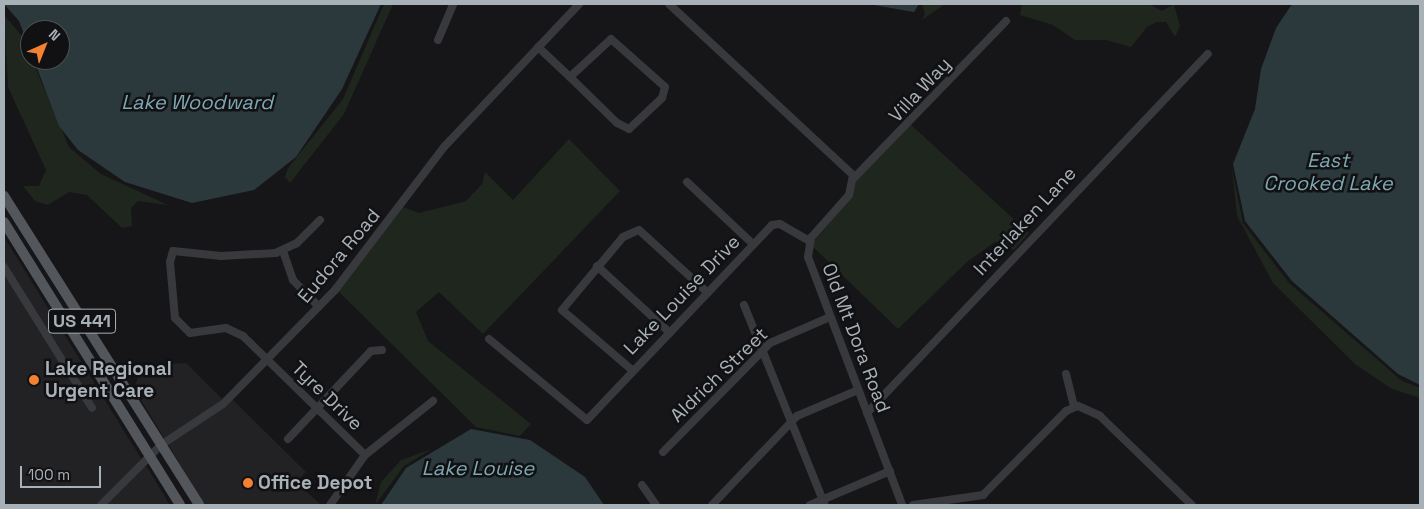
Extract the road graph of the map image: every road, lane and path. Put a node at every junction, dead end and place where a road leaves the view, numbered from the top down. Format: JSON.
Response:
{"nodes":[{"id":1,"x":453,"y":4,"type":"edge"},
{"id":2,"x":579,"y":4,"type":"edge"},
{"id":3,"x":669,"y":4,"type":"edge"},
{"id":4,"x":1006,"y":21,"type":"dead end"},
{"id":5,"x":438,"y":40,"type":"dead end"},
{"id":6,"x":538,"y":47,"type":"junction"},
{"id":7,"x":1208,"y":54,"type":"dead end"},
{"id":8,"x":570,"y":77,"type":"junction"},
{"id":9,"x":854,"y":179,"type":"junction"},
{"id":10,"x":687,"y":182,"type":"dead end"},
{"id":11,"x":4,"y":196,"type":"edge"},
{"id":12,"x":320,"y":220,"type":"dead end"},
{"id":13,"x":4,"y":222,"type":"edge"},
{"id":14,"x":810,"y":241,"type":"junction"},
{"id":15,"x":753,"y":244,"type":"junction"},
{"id":16,"x":22,"y":251,"type":"junction"},
{"id":17,"x":282,"y":251,"type":"junction"},
{"id":18,"x":597,"y":266,"type":"junction"},
{"id":19,"x":4,"y":267,"type":"edge"},
{"id":20,"x":65,"y":293,"type":"junction"},
{"id":21,"x":708,"y":293,"type":"junction"},
{"id":22,"x":744,"y":305,"type":"dead end"},
{"id":23,"x":319,"y":307,"type":"junction"},
{"id":24,"x":830,"y":317,"type":"junction"},
{"id":25,"x":670,"y":333,"type":"junction"},
{"id":26,"x":489,"y":338,"type":"dead end"},
{"id":27,"x":764,"y":348,"type":"junction"},
{"id":28,"x":382,"y":350,"type":"dead end"},
{"id":29,"x":267,"y":360,"type":"junction"},
{"id":30,"x":632,"y":370,"type":"junction"},
{"id":31,"x":1066,"y":374,"type":"dead end"},
{"id":32,"x":858,"y":390,"type":"junction"},
{"id":33,"x":433,"y":401,"type":"dead end"},
{"id":34,"x":316,"y":407,"type":"junction"},
{"id":35,"x":1074,"y":407,"type":"junction"},
{"id":36,"x":92,"y":408,"type":"dead end"},
{"id":37,"x":867,"y":414,"type":"junction"},
{"id":38,"x":792,"y":422,"type":"junction"},
{"id":39,"x":288,"y":439,"type":"dead end"},
{"id":40,"x":161,"y":445,"type":"junction"},
{"id":41,"x":663,"y":452,"type":"dead end"},
{"id":42,"x":365,"y":454,"type":"junction"},
{"id":43,"x":149,"y":456,"type":"junction"},
{"id":44,"x":890,"y":471,"type":"junction"},
{"id":45,"x":642,"y":485,"type":"dead end"},
{"id":46,"x":821,"y":497,"type":"junction"},
{"id":47,"x":101,"y":505,"type":"edge"},
{"id":48,"x":180,"y":505,"type":"edge"},
{"id":49,"x":198,"y":505,"type":"edge"},
{"id":50,"x":330,"y":505,"type":"edge"},
{"id":51,"x":656,"y":505,"type":"edge"},
{"id":52,"x":712,"y":505,"type":"edge"},
{"id":53,"x":810,"y":505,"type":"edge"},
{"id":54,"x":825,"y":505,"type":"edge"},
{"id":55,"x":902,"y":505,"type":"edge"},
{"id":56,"x":913,"y":505,"type":"edge"},
{"id":57,"x":1192,"y":505,"type":"edge"}],
"edges":[{"from":1,"to":5,"type":"street"},
{"from":2,"to":6,"type":"street","name":"Eudora Road"},
{"from":3,"to":9,"type":"street"},
{"from":4,"to":9,"type":"street","name":"Villa Way"},
{"from":6,"to":8,"type":"street"},
{"from":6,"to":23,"type":"street","name":"Eudora Road"},
{"from":7,"to":37,"type":"street","name":"Interlaken Lane"},
{"from":8,"to":8,"type":"street"},
{"from":9,"to":14,"type":"street","name":"Old Mt Dora Road"},
{"from":10,"to":15,"type":"street"},
{"from":11,"to":20,"type":"main road","number":"US 441"},
{"from":12,"to":17,"type":"street"},
{"from":13,"to":16,"type":"main road","number":"US 441"},
{"from":14,"to":15,"type":"street","name":"Lake Louise Drive"},
{"from":14,"to":24,"type":"street","name":"Old Mt Dora Road"},
{"from":15,"to":21,"type":"street","name":"Lake Louise Drive"},
{"from":16,"to":20,"type":"main road"},
{"from":16,"to":43,"type":"main road","number":"US 441"},
{"from":17,"to":23,"type":"street"},
{"from":17,"to":29,"type":"street","name":"Tyre Drive"},
{"from":18,"to":21,"type":"street"},
{"from":18,"to":25,"type":"street"},
{"from":18,"to":30,"type":"street"},
{"from":19,"to":36,"type":"street"},
{"from":20,"to":40,"type":"main road","number":"US 441"},
{"from":21,"to":25,"type":"street","name":"Lake Louise Drive"},
{"from":22,"to":27,"type":"street"},
{"from":23,"to":29,"type":"street","name":"Eudora Road"},
{"from":24,"to":27,"type":"street","name":"Aldrich Street"},
{"from":24,"to":32,"type":"street","name":"Old Mt Dora Road"},
{"from":25,"to":30,"type":"street","name":"Lake Louise Drive"},
{"from":26,"to":30,"type":"street","name":"Lake Louise Drive"},
{"from":27,"to":38,"type":"street"},
{"from":27,"to":41,"type":"street","name":"Aldrich Street"},
{"from":28,"to":34,"type":"street"},
{"from":29,"to":34,"type":"street","name":"Tyre Drive"},
{"from":29,"to":40,"type":"street","name":"Eudora Road"},
{"from":31,"to":35,"type":"street"},
{"from":32,"to":37,"type":"street","name":"Old Mt Dora Road"},
{"from":32,"to":38,"type":"street"},
{"from":33,"to":42,"type":"street"},
{"from":34,"to":39,"type":"street"},
{"from":34,"to":42,"type":"street","name":"Tyre Drive"},
{"from":35,"to":56,"type":"street"},
{"from":35,"to":57,"type":"street"},
{"from":37,"to":44,"type":"street","name":"Old Mt Dora Road"},
{"from":38,"to":46,"type":"street"},
{"from":38,"to":52,"type":"street"},
{"from":40,"to":43,"type":"street","name":"Eudora Road"},
{"from":40,"to":49,"type":"main road","number":"US 441"},
{"from":42,"to":50,"type":"street"},
{"from":43,"to":47,"type":"street","name":"Eudora Road"},
{"from":43,"to":48,"type":"main road","number":"US 441"},
{"from":44,"to":46,"type":"street"},
{"from":44,"to":55,"type":"street","name":"Old Mt Dora Road"},
{"from":45,"to":51,"type":"street"},
{"from":46,"to":53,"type":"street"},
{"from":46,"to":54,"type":"street"}]}
